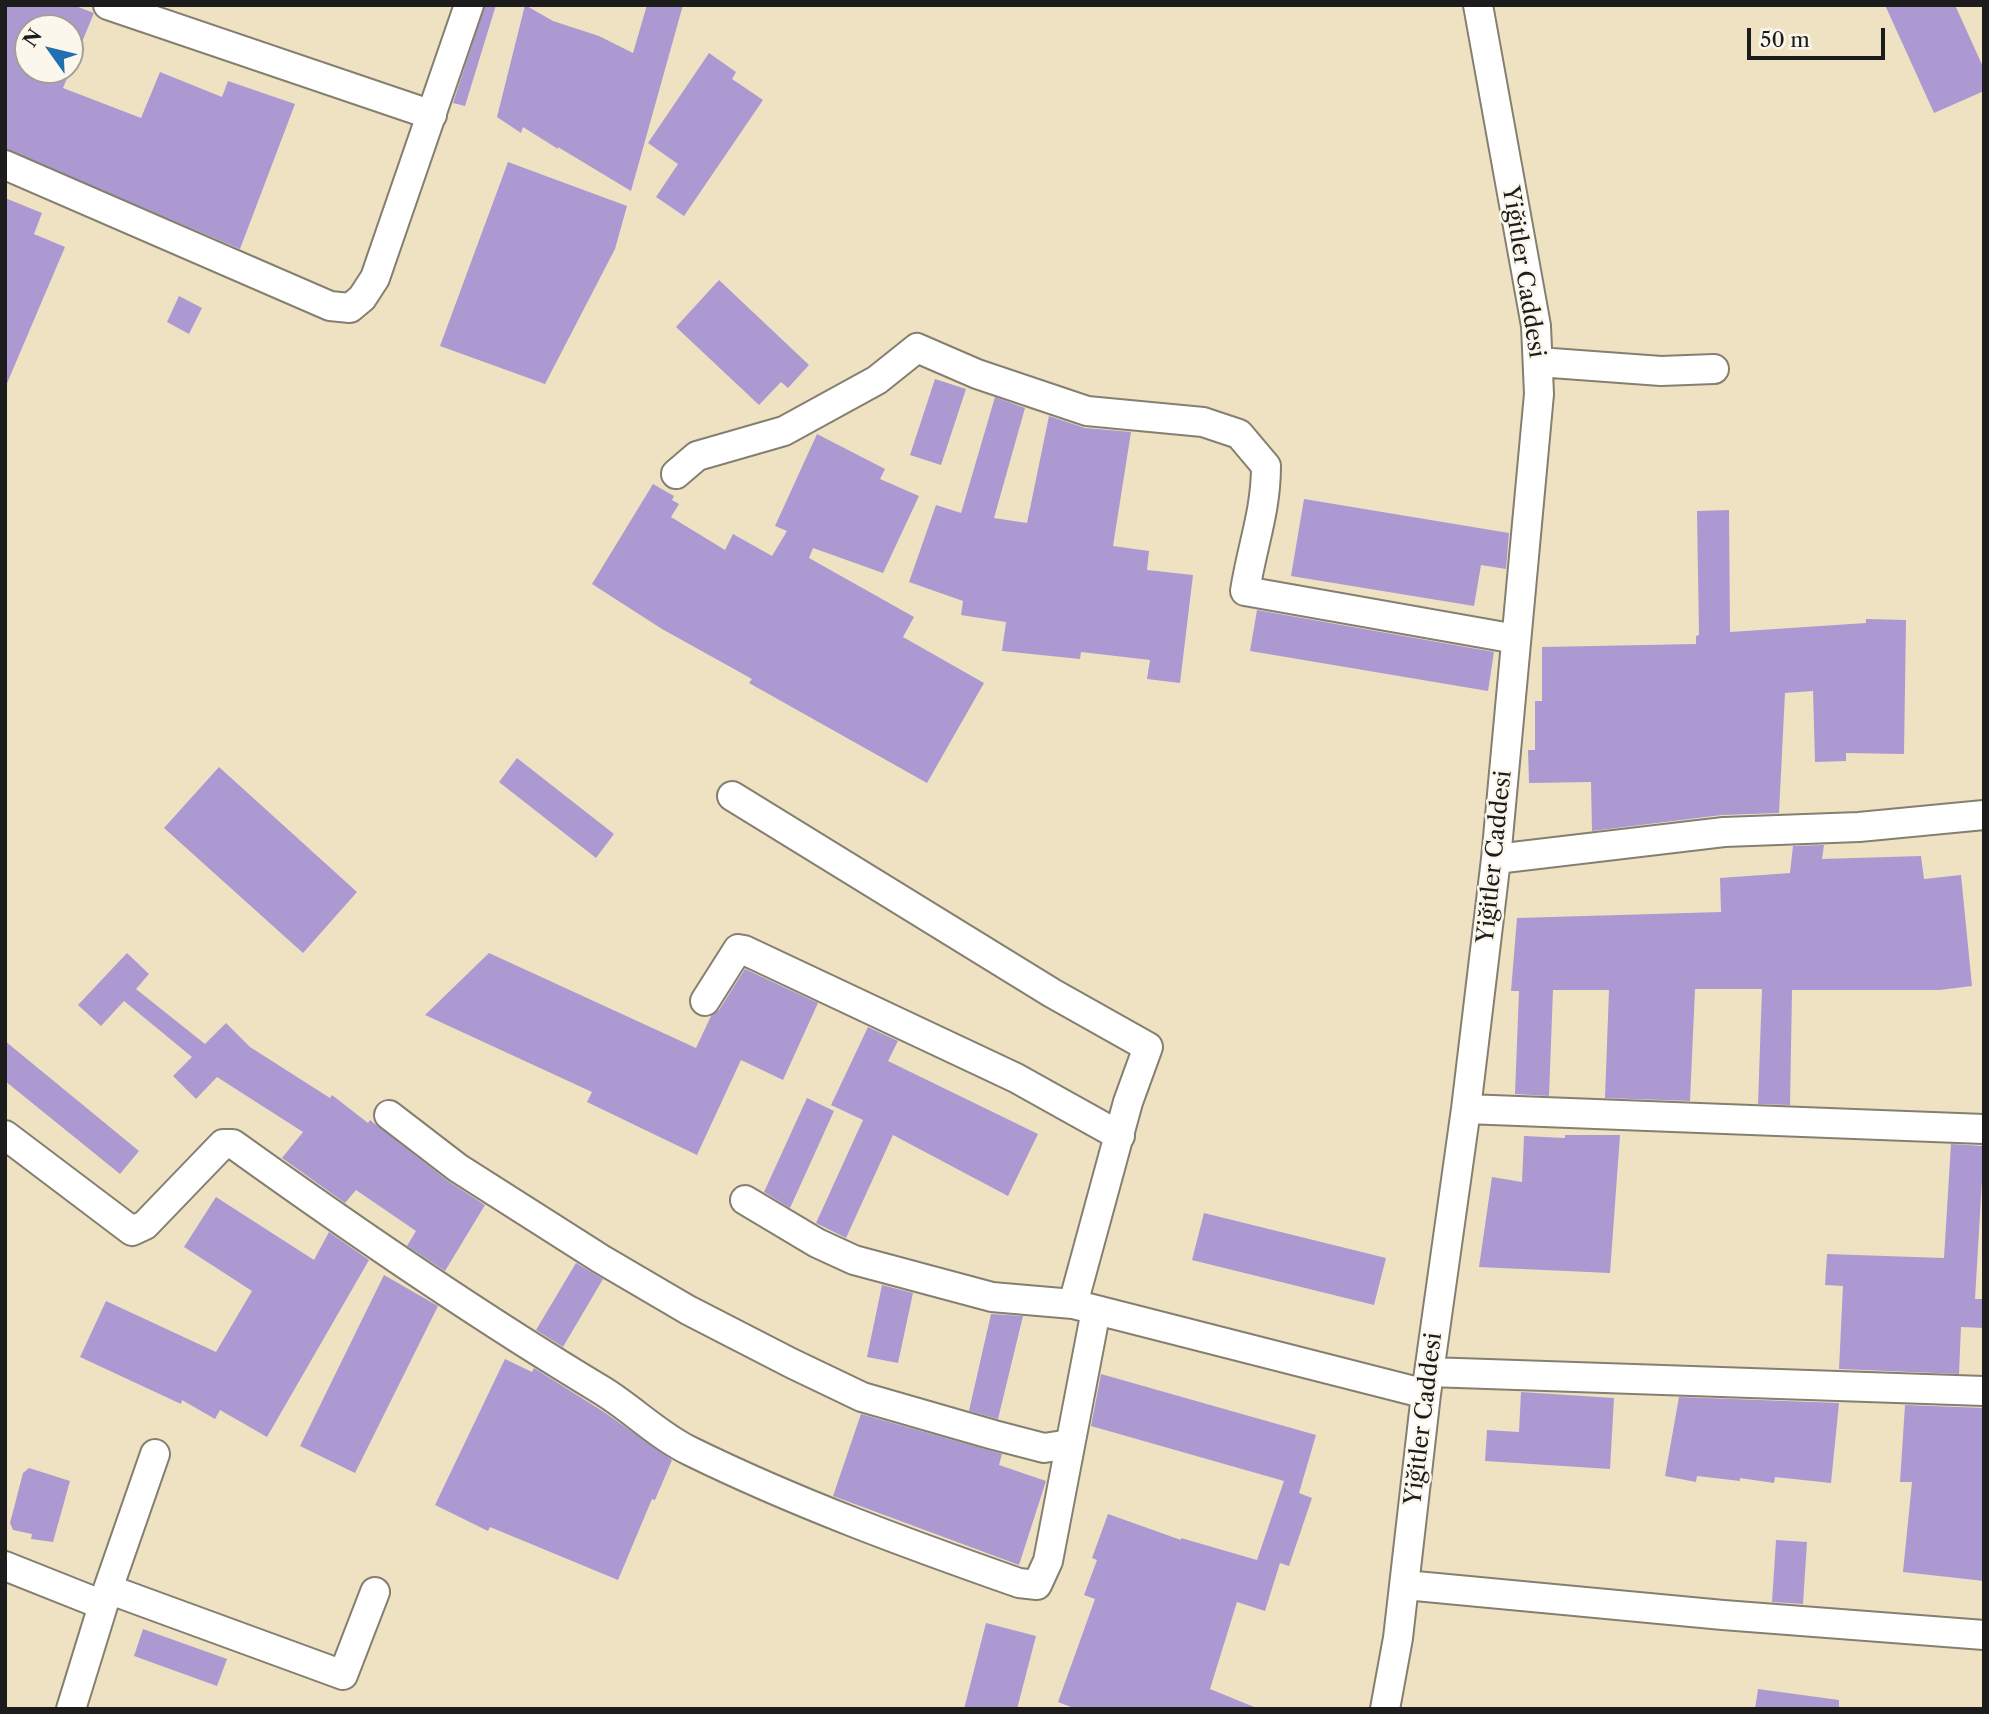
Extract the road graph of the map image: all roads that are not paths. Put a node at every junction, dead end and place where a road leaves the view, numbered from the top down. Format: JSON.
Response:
{"nodes":[{"id":1,"x":108,"y":5,"type":"edge"},
{"id":2,"x":469,"y":5,"type":"edge"},
{"id":3,"x":1478,"y":5,"type":"edge"},
{"id":4,"x":432,"y":115,"type":"junction"},
{"id":5,"x":5,"y":165,"type":"edge"},
{"id":6,"x":1538,"y":362,"type":"junction"},
{"id":7,"x":1714,"y":369,"type":"dead end"},
{"id":8,"x":676,"y":474,"type":"dead end"},
{"id":9,"x":1516,"y":639,"type":"junction"},
{"id":10,"x":732,"y":796,"type":"dead end"},
{"id":11,"x":1984,"y":815,"type":"edge"},
{"id":12,"x":1496,"y":859,"type":"junction"},
{"id":13,"x":705,"y":1001,"type":"dead end"},
{"id":14,"x":1466,"y":1109,"type":"junction"},
{"id":15,"x":389,"y":1115,"type":"dead end"},
{"id":16,"x":1984,"y":1129,"type":"edge"},
{"id":17,"x":5,"y":1135,"type":"edge"},
{"id":18,"x":1120,"y":1136,"type":"junction"},
{"id":19,"x":745,"y":1200,"type":"dead end"},
{"id":20,"x":1084,"y":1307,"type":"junction"},
{"id":21,"x":1427,"y":1383,"type":"junction"},
{"id":22,"x":1984,"y":1391,"type":"edge"},
{"id":23,"x":1070,"y":1444,"type":"junction"},
{"id":24,"x":155,"y":1454,"type":"dead end"},
{"id":25,"x":5,"y":1566,"type":"edge"},
{"id":26,"x":1405,"y":1585,"type":"junction"},
{"id":27,"x":375,"y":1592,"type":"dead end"},
{"id":28,"x":105,"y":1597,"type":"junction"},
{"id":29,"x":1984,"y":1635,"type":"edge"},
{"id":30,"x":71,"y":1709,"type":"edge"},
{"id":31,"x":1385,"y":1709,"type":"edge"}],
"edges":[{"from":1,"to":4,"type":"street"},
{"from":2,"to":4,"type":"street"},
{"from":3,"to":6,"type":"street","name":"Yiğitler Caddesi"},
{"from":4,"to":5,"type":"street"},
{"from":6,"to":7,"type":"street"},
{"from":6,"to":9,"type":"street","name":"Yiğitler Caddesi"},
{"from":8,"to":9,"type":"street"},
{"from":9,"to":12,"type":"street","name":"Yiğitler Caddesi"},
{"from":10,"to":18,"type":"street"},
{"from":11,"to":12,"type":"street"},
{"from":12,"to":14,"type":"street","name":"Yiğitler Caddesi"},
{"from":13,"to":18,"type":"street"},
{"from":14,"to":16,"type":"street"},
{"from":14,"to":21,"type":"street","name":"Yiğitler Caddesi"},
{"from":15,"to":23,"type":"street"},
{"from":17,"to":23,"type":"street"},
{"from":18,"to":20,"type":"street"},
{"from":19,"to":20,"type":"street"},
{"from":20,"to":21,"type":"street"},
{"from":20,"to":23,"type":"street"},
{"from":21,"to":22,"type":"street"},
{"from":21,"to":26,"type":"street","name":"Yiğitler Caddesi"},
{"from":24,"to":28,"type":"street"},
{"from":25,"to":28,"type":"street"},
{"from":26,"to":29,"type":"street"},
{"from":26,"to":31,"type":"street","name":"Yiğitler Caddesi"},
{"from":27,"to":28,"type":"street"},
{"from":28,"to":30,"type":"street"}]}
